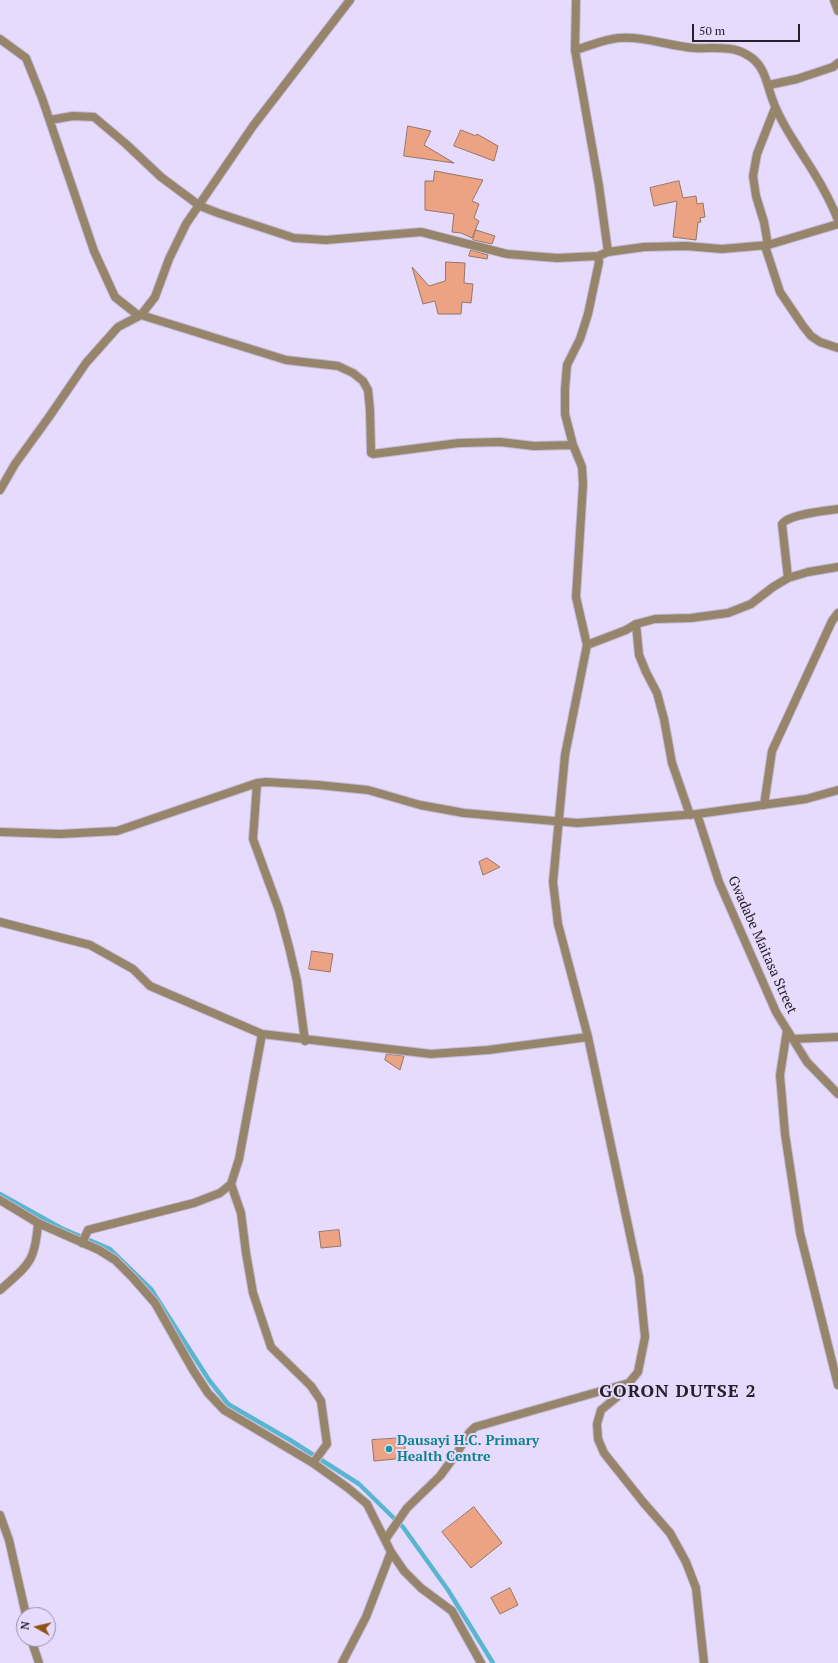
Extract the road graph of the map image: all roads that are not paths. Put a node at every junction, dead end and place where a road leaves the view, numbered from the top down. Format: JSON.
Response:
{"nodes":[{"id":1,"x":350,"y":0,"type":"edge"},
{"id":2,"x":576,"y":0,"type":"edge"},
{"id":3,"x":834,"y":0,"type":"edge"},
{"id":4,"x":838,"y":12,"type":"edge"},
{"id":5,"x":0,"y":39,"type":"edge"},
{"id":6,"x":576,"y":50,"type":"junction"},
{"id":7,"x":838,"y":63,"type":"edge"},
{"id":8,"x":769,"y":85,"type":"junction"},
{"id":9,"x":776,"y":108,"type":"junction"},
{"id":10,"x":50,"y":120,"type":"junction"},
{"id":11,"x":200,"y":206,"type":"junction"},
{"id":12,"x":838,"y":220,"type":"edge"},
{"id":13,"x":838,"y":224,"type":"edge"},
{"id":14,"x":767,"y":246,"type":"junction"},
{"id":15,"x":608,"y":252,"type":"junction"},
{"id":16,"x":598,"y":256,"type":"junction"},
{"id":17,"x":140,"y":315,"type":"junction"},
{"id":18,"x":838,"y":348,"type":"edge"},
{"id":19,"x":573,"y":445,"type":"junction"},
{"id":20,"x":0,"y":490,"type":"edge"},
{"id":21,"x":838,"y":509,"type":"edge"},
{"id":22,"x":838,"y":567,"type":"edge"},
{"id":23,"x":788,"y":578,"type":"junction"},
{"id":24,"x":838,"y":613,"type":"edge"},
{"id":25,"x":636,"y":624,"type":"junction"},
{"id":26,"x":587,"y":646,"type":"junction"},
{"id":27,"x":257,"y":783,"type":"junction"},
{"id":28,"x":838,"y":790,"type":"edge"},
{"id":29,"x":764,"y":805,"type":"junction"},
{"id":30,"x":693,"y":815,"type":"junction"},
{"id":31,"x":558,"y":822,"type":"junction"},
{"id":32,"x":0,"y":832,"type":"edge"},
{"id":33,"x":0,"y":922,"type":"edge"},
{"id":34,"x":787,"y":1030,"type":"junction"},
{"id":35,"x":262,"y":1034,"type":"junction"},
{"id":36,"x":588,"y":1037,"type":"junction"},
{"id":37,"x":838,"y":1037,"type":"edge"},
{"id":38,"x":793,"y":1039,"type":"junction"},
{"id":39,"x":305,"y":1040,"type":"junction"},
{"id":40,"x":838,"y":1094,"type":"edge"},
{"id":41,"x":231,"y":1184,"type":"junction"},
{"id":42,"x":0,"y":1200,"type":"edge"},
{"id":43,"x":38,"y":1223,"type":"junction"},
{"id":44,"x":82,"y":1243,"type":"junction"},
{"id":45,"x":0,"y":1290,"type":"edge"},
{"id":46,"x":628,"y":1383,"type":"junction"},
{"id":47,"x":838,"y":1386,"type":"edge"},
{"id":48,"x":313,"y":1464,"type":"junction"},
{"id":49,"x":0,"y":1515,"type":"edge"},
{"id":50,"x":385,"y":1540,"type":"junction"},
{"id":51,"x":391,"y":1552,"type":"junction"},
{"id":52,"x":24,"y":1607,"type":"edge"},
{"id":53,"x":34,"y":1647,"type":"edge"},
{"id":54,"x":39,"y":1663,"type":"edge"},
{"id":55,"x":342,"y":1663,"type":"edge"},
{"id":56,"x":481,"y":1663,"type":"edge"},
{"id":57,"x":704,"y":1663,"type":"edge"}],
"edges":[{"from":1,"to":11,"type":"street"},
{"from":2,"to":6,"type":"street"},
{"from":3,"to":4,"type":"street"},
{"from":5,"to":10,"type":"street"},
{"from":6,"to":8,"type":"street"},
{"from":6,"to":15,"type":"street"},
{"from":7,"to":8,"type":"street"},
{"from":8,"to":9,"type":"street"},
{"from":9,"to":12,"type":"street"},
{"from":9,"to":14,"type":"street"},
{"from":10,"to":11,"type":"street"},
{"from":10,"to":17,"type":"street"},
{"from":11,"to":16,"type":"street"},
{"from":11,"to":17,"type":"street"},
{"from":13,"to":14,"type":"street"},
{"from":14,"to":15,"type":"street"},
{"from":14,"to":18,"type":"street"},
{"from":15,"to":16,"type":"street"},
{"from":16,"to":19,"type":"street"},
{"from":17,"to":19,"type":"street"},
{"from":17,"to":20,"type":"street"},
{"from":19,"to":26,"type":"street"},
{"from":21,"to":23,"type":"street"},
{"from":22,"to":23,"type":"street"},
{"from":23,"to":25,"type":"street"},
{"from":24,"to":29,"type":"street"},
{"from":25,"to":26,"type":"street"},
{"from":25,"to":30,"type":"street","name":"Gwadabe Maitasa Street"},
{"from":26,"to":31,"type":"street"},
{"from":27,"to":31,"type":"street"},
{"from":27,"to":32,"type":"street"},
{"from":27,"to":39,"type":"street"},
{"from":28,"to":29,"type":"street"},
{"from":29,"to":30,"type":"street"},
{"from":30,"to":31,"type":"street"},
{"from":30,"to":34,"type":"street","name":"Gwadabe Maitasa Street"},
{"from":31,"to":36,"type":"street"},
{"from":33,"to":35,"type":"street"},
{"from":34,"to":38,"type":"street","name":"Gwadabe Maitasa Street"},
{"from":34,"to":47,"type":"street"},
{"from":35,"to":39,"type":"street"},
{"from":35,"to":41,"type":"street"},
{"from":36,"to":39,"type":"street"},
{"from":36,"to":46,"type":"street"},
{"from":37,"to":38,"type":"street"},
{"from":38,"to":40,"type":"street","name":"Gwadabe Maitasa Street"},
{"from":41,"to":44,"type":"street"},
{"from":41,"to":48,"type":"street"},
{"from":42,"to":43,"type":"street"},
{"from":43,"to":44,"type":"street"},
{"from":43,"to":45,"type":"street"},
{"from":44,"to":48,"type":"street"},
{"from":46,"to":50,"type":"street"},
{"from":46,"to":57,"type":"street"},
{"from":48,"to":50,"type":"street"},
{"from":49,"to":52,"type":"street"},
{"from":50,"to":51,"type":"street"},
{"from":51,"to":55,"type":"street"},
{"from":51,"to":56,"type":"street"},
{"from":53,"to":54,"type":"street"}]}
